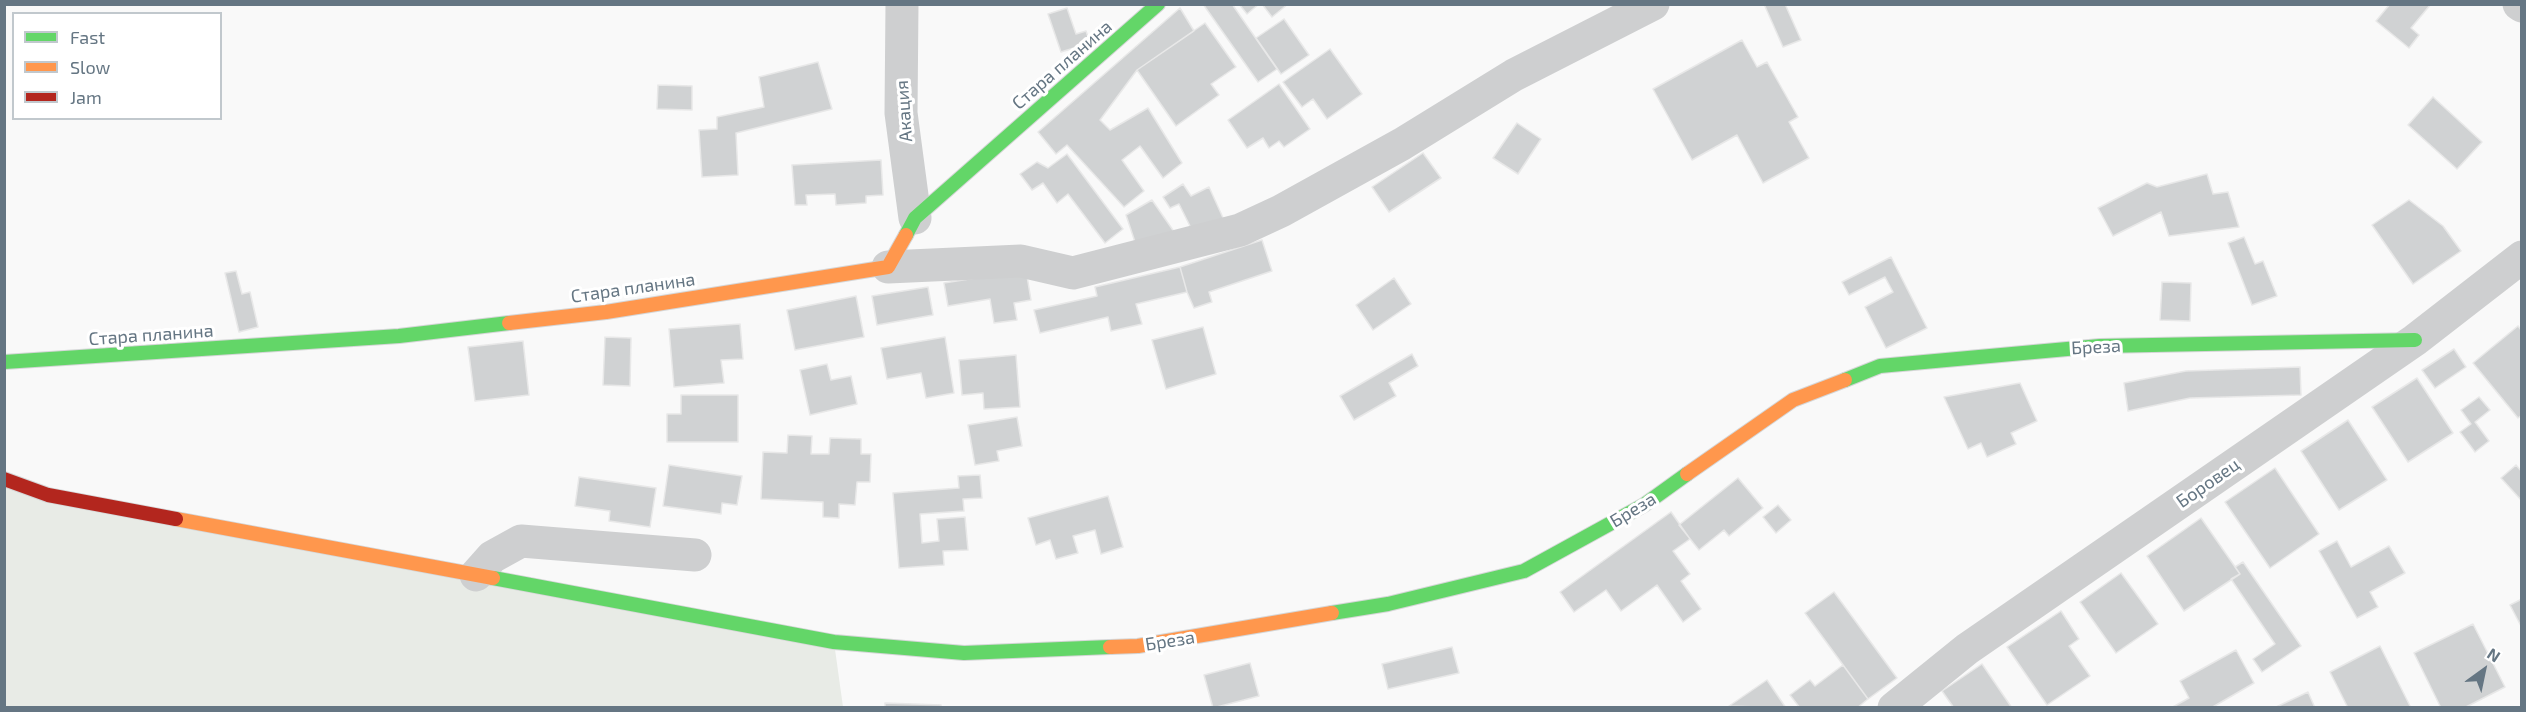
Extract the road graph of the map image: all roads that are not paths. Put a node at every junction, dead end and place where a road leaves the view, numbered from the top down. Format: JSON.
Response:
{"nodes":[{"id":1,"x":902,"y":4,"type":"edge"},
{"id":2,"x":1158,"y":4,"type":"edge"},
{"id":3,"x":1653,"y":4,"type":"edge"},
{"id":4,"x":915,"y":218,"type":"junction"},
{"id":5,"x":2522,"y":257,"type":"edge"},
{"id":6,"x":888,"y":267,"type":"junction"},
{"id":7,"x":2415,"y":340,"type":"junction"},
{"id":8,"x":4,"y":362,"type":"edge"},
{"id":9,"x":4,"y":479,"type":"edge"},
{"id":10,"x":694,"y":555,"type":"dead end"},
{"id":11,"x":476,"y":575,"type":"junction"},
{"id":12,"x":1894,"y":708,"type":"edge"}],
"edges":[{"from":1,"to":4,"type":"street","name":"Акация"},
{"from":2,"to":4,"type":"street","name":"Стара планина"},
{"from":3,"to":6,"type":"street"},
{"from":4,"to":6,"type":"street","name":"Стара планина"},
{"from":5,"to":7,"type":"street","name":"Боровец"},
{"from":6,"to":8,"type":"street","name":"Стара планина"},
{"from":7,"to":11,"type":"street","name":"Бреза"},
{"from":7,"to":12,"type":"street","name":"Боровец"},
{"from":9,"to":11,"type":"street","name":"Бреза"},
{"from":10,"to":11,"type":"street"}]}
